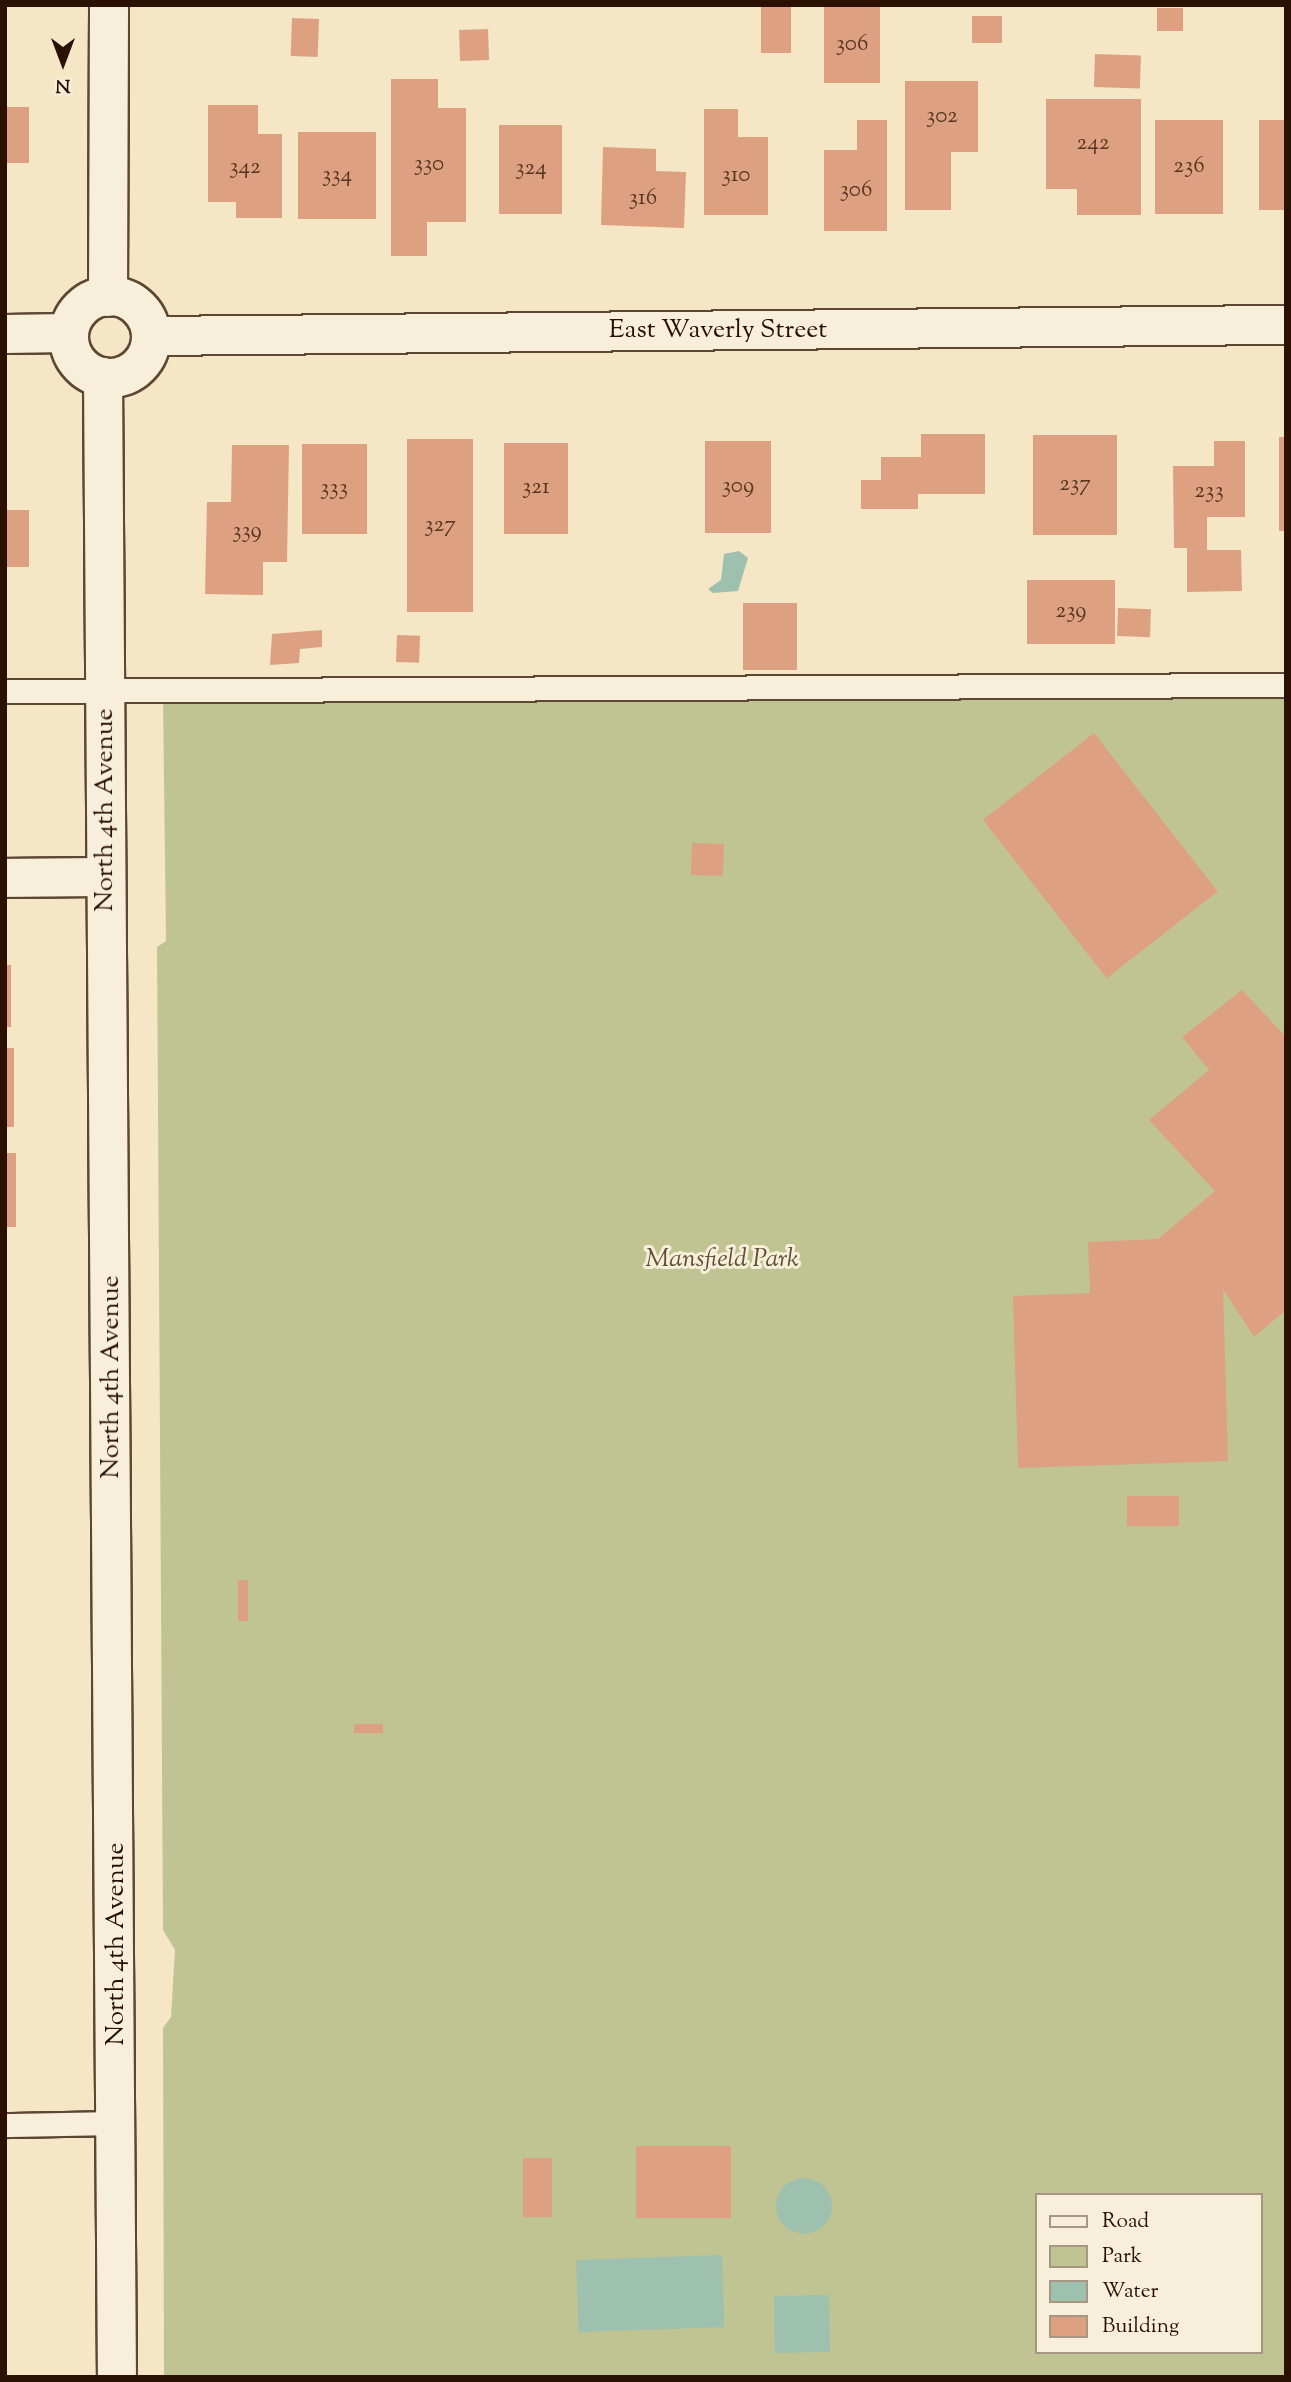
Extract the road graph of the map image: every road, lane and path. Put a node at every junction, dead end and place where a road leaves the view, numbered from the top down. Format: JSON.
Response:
{"nodes":[{"id":1,"x":109,"y":5,"type":"edge"},
{"id":2,"x":108,"y":297,"type":"junction"},
{"id":3,"x":1286,"y":325,"type":"edge"},
{"id":4,"x":68,"y":333,"type":"junction"},
{"id":5,"x":5,"y":334,"type":"edge"},
{"id":6,"x":151,"y":336,"type":"junction"},
{"id":7,"x":103,"y":377,"type":"junction"},
{"id":8,"x":1286,"y":685,"type":"edge"},
{"id":9,"x":105,"y":690,"type":"junction"},
{"id":10,"x":5,"y":691,"type":"edge"},
{"id":11,"x":106,"y":877,"type":"junction"},
{"id":12,"x":5,"y":878,"type":"edge"},
{"id":13,"x":117,"y":2123,"type":"junction"},
{"id":14,"x":5,"y":2125,"type":"edge"},
{"id":15,"x":117,"y":2377,"type":"edge"}],
"edges":[{"from":1,"to":2,"type":"street"},
{"from":2,"to":4,"type":"street"},
{"from":2,"to":6,"type":"street"},
{"from":3,"to":6,"type":"street","name":"East Waverly Street"},
{"from":4,"to":5,"type":"street"},
{"from":4,"to":7,"type":"street"},
{"from":6,"to":7,"type":"street"},
{"from":7,"to":9,"type":"street","name":"North 4th Avenue"},
{"from":8,"to":9,"type":"lane"},
{"from":9,"to":10,"type":"lane"},
{"from":9,"to":11,"type":"street","name":"North 4th Avenue"},
{"from":11,"to":12,"type":"street"},
{"from":11,"to":13,"type":"street","name":"North 4th Avenue"},
{"from":13,"to":14,"type":"lane"},
{"from":13,"to":15,"type":"street","name":"North 4th Avenue"}]}
